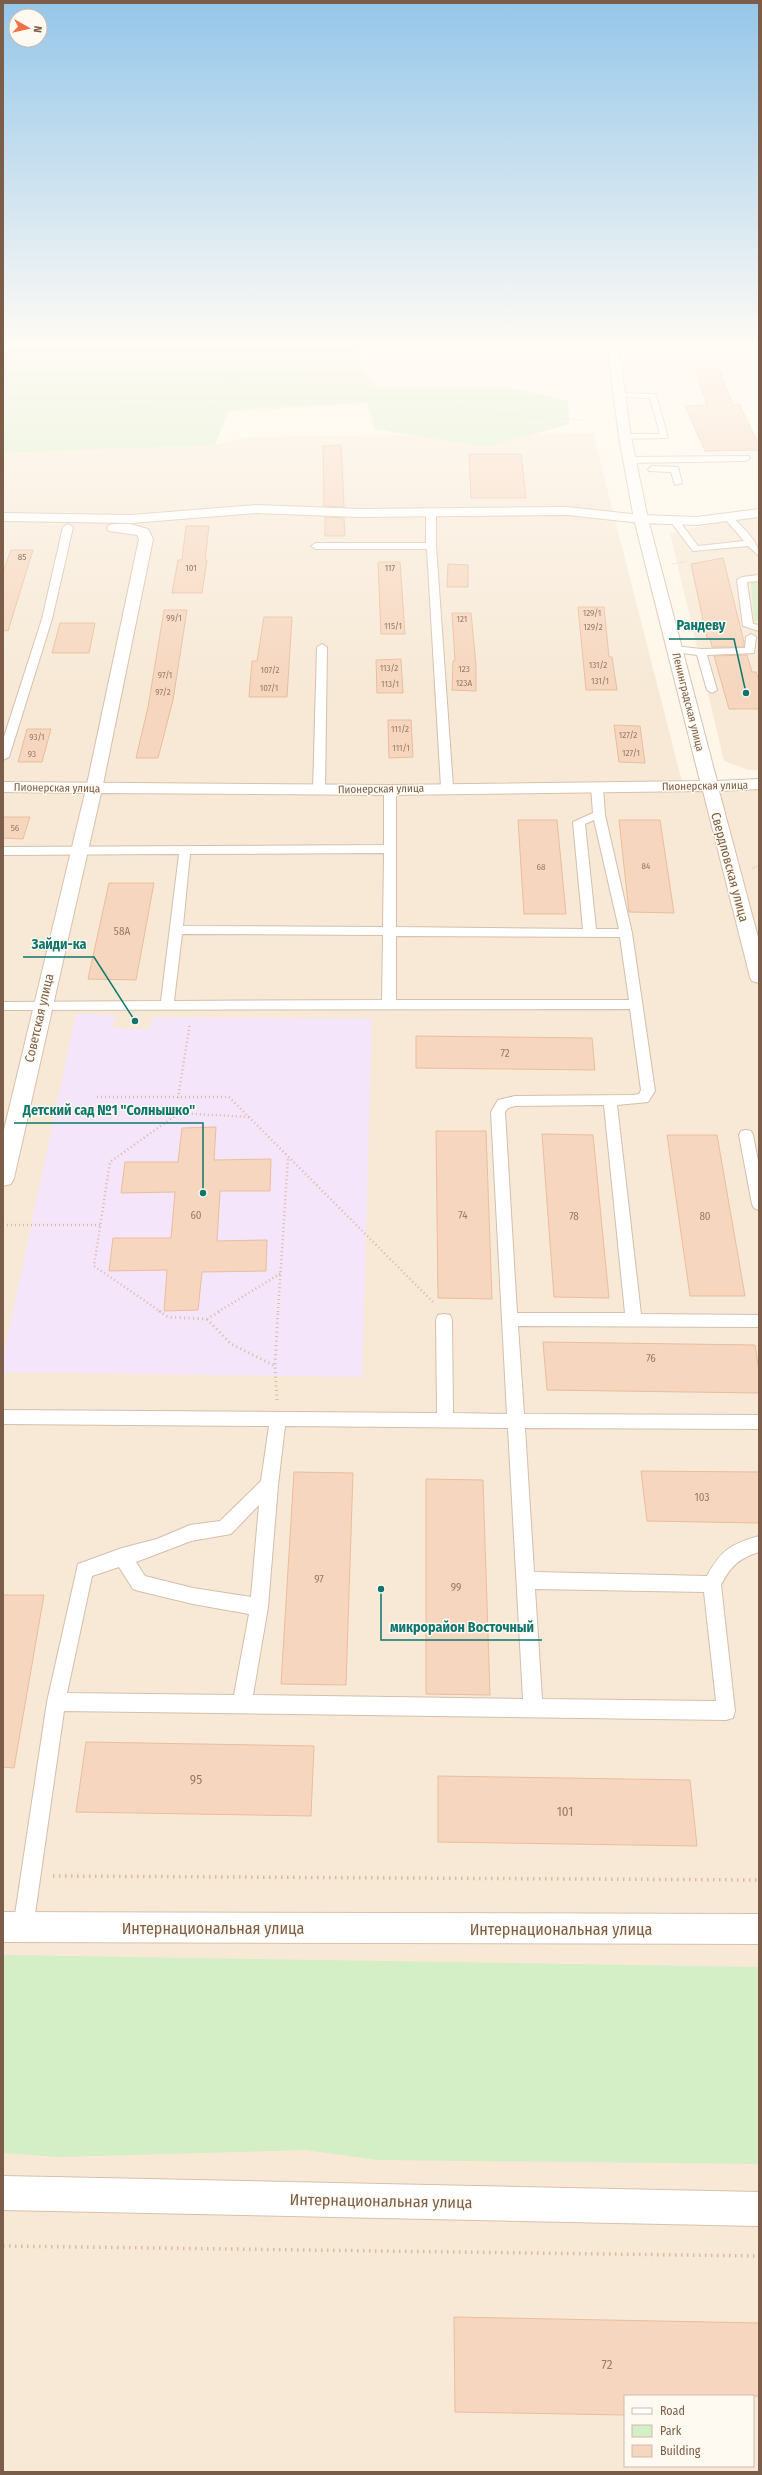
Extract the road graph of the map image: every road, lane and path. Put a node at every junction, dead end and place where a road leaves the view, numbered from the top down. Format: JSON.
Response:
{"nodes":[{"id":1,"x":629,"y":458,"type":"edge"},
{"id":2,"x":746,"y":458,"type":"dead end"},
{"id":3,"x":630,"y":464,"type":"junction"},
{"id":4,"x":678,"y":483,"type":"dead end"},
{"id":5,"x":431,"y":512,"type":"junction"},
{"id":6,"x":759,"y":512,"type":"edge"},
{"id":7,"x":3,"y":517,"type":"edge"},
{"id":8,"x":729,"y":518,"type":"junction"},
{"id":9,"x":641,"y":519,"type":"junction"},
{"id":10,"x":675,"y":521,"type":"junction"},
{"id":11,"x":130,"y":523,"type":"junction"},
{"id":12,"x":68,"y":527,"type":"junction"},
{"id":13,"x":3,"y":529,"type":"edge"},
{"id":14,"x":750,"y":543,"type":"junction"},
{"id":15,"x":316,"y":546,"type":"dead end"},
{"id":16,"x":431,"y":546,"type":"junction"},
{"id":17,"x":759,"y":553,"type":"edge"},
{"id":18,"x":693,"y":560,"type":"dead end"},
{"id":19,"x":669,"y":564,"type":"dead end"},
{"id":20,"x":759,"y":578,"type":"edge"},
{"id":21,"x":759,"y":628,"type":"edge"},
{"id":22,"x":751,"y":637,"type":"dead end"},
{"id":23,"x":322,"y":647,"type":"dead end"},
{"id":24,"x":675,"y":649,"type":"junction"},
{"id":25,"x":701,"y":652,"type":"junction"},
{"id":26,"x":754,"y":653,"type":"edge"},
{"id":27,"x":712,"y":690,"type":"dead end"},
{"id":28,"x":3,"y":757,"type":"edge"},
{"id":29,"x":759,"y":784,"type":"edge"},
{"id":30,"x":3,"y":787,"type":"edge"},
{"id":31,"x":447,"y":787,"type":"junction"},
{"id":32,"x":597,"y":787,"type":"junction"},
{"id":33,"x":94,"y":789,"type":"junction"},
{"id":34,"x":319,"y":790,"type":"junction"},
{"id":35,"x":390,"y":790,"type":"junction"},
{"id":36,"x":711,"y":795,"type":"junction"},
{"id":37,"x":599,"y":815,"type":"junction"},
{"id":38,"x":185,"y":849,"type":"junction"},
{"id":39,"x":390,"y":849,"type":"junction"},
{"id":40,"x":3,"y":851,"type":"edge"},
{"id":41,"x":78,"y":851,"type":"junction"},
{"id":42,"x":176,"y":930,"type":"junction"},
{"id":43,"x":390,"y":931,"type":"junction"},
{"id":44,"x":590,"y":932,"type":"junction"},
{"id":45,"x":626,"y":933,"type":"junction"},
{"id":46,"x":759,"y":977,"type":"edge"},
{"id":47,"x":193,"y":1004,"type":"junction"},
{"id":48,"x":389,"y":1004,"type":"junction"},
{"id":49,"x":636,"y":1004,"type":"junction"},
{"id":50,"x":42,"y":1005,"type":"junction"},
{"id":51,"x":166,"y":1005,"type":"junction"},
{"id":52,"x":3,"y":1006,"type":"edge"},
{"id":53,"x":97,"y":1097,"type":"dead end"},
{"id":54,"x":178,"y":1098,"type":"junction"},
{"id":55,"x":610,"y":1101,"type":"junction"},
{"id":56,"x":248,"y":1117,"type":"junction"},
{"id":57,"x":746,"y":1135,"type":"dead end"},
{"id":58,"x":288,"y":1157,"type":"junction"},
{"id":59,"x":3,"y":1178,"type":"edge"},
{"id":60,"x":759,"y":1204,"type":"edge"},
{"id":61,"x":100,"y":1225,"type":"junction"},
{"id":62,"x":3,"y":1226,"type":"edge"},
{"id":63,"x":281,"y":1273,"type":"junction"},
{"id":64,"x":443,"y":1315,"type":"joint"},
{"id":65,"x":208,"y":1319,"type":"junction"},
{"id":66,"x":510,"y":1319,"type":"junction"},
{"id":67,"x":634,"y":1320,"type":"junction"},
{"id":68,"x":759,"y":1321,"type":"edge"},
{"id":69,"x":275,"y":1366,"type":"junction"},
{"id":70,"x":3,"y":1417,"type":"edge"},
{"id":71,"x":278,"y":1419,"type":"junction"},
{"id":72,"x":445,"y":1420,"type":"junction"},
{"id":73,"x":516,"y":1421,"type":"junction"},
{"id":74,"x":759,"y":1422,"type":"edge"},
{"id":75,"x":269,"y":1485,"type":"junction"},
{"id":76,"x":759,"y":1544,"type":"edge"},
{"id":77,"x":122,"y":1556,"type":"junction"},
{"id":78,"x":526,"y":1580,"type":"junction"},
{"id":79,"x":712,"y":1584,"type":"junction"},
{"id":80,"x":259,"y":1606,"type":"junction"},
{"id":81,"x":56,"y":1702,"type":"junction"},
{"id":82,"x":242,"y":1704,"type":"junction"},
{"id":83,"x":533,"y":1708,"type":"junction"},
{"id":84,"x":30,"y":1876,"type":"junction"},
{"id":85,"x":759,"y":1880,"type":"edge"},
{"id":86,"x":13,"y":1927,"type":"edge"},
{"id":87,"x":759,"y":1929,"type":"edge"},
{"id":88,"x":3,"y":2193,"type":"edge"},
{"id":89,"x":759,"y":2209,"type":"edge"},
{"id":90,"x":3,"y":2246,"type":"edge"},
{"id":91,"x":759,"y":2256,"type":"edge"}],
"edges":[{"from":1,"to":3,"type":"street","name":"Ленинградская улица"},
{"from":2,"to":3,"type":"lane"},
{"from":3,"to":4,"type":"lane"},
{"from":3,"to":9,"type":"street","name":"Ленинградская улица"},
{"from":5,"to":9,"type":"street"},
{"from":5,"to":11,"type":"street"},
{"from":5,"to":16,"type":"lane"},
{"from":6,"to":8,"type":"street"},
{"from":7,"to":11,"type":"street"},
{"from":8,"to":10,"type":"street"},
{"from":8,"to":14,"type":"lane"},
{"from":9,"to":10,"type":"street"},
{"from":9,"to":24,"type":"street","name":"Ленинградская улица"},
{"from":10,"to":14,"type":"lane"},
{"from":11,"to":12,"type":"street"},
{"from":11,"to":33,"type":"street","name":"Советская улица"},
{"from":12,"to":13,"type":"street"},
{"from":12,"to":28,"type":"lane"},
{"from":14,"to":17,"type":"lane"},
{"from":15,"to":16,"type":"lane"},
{"from":16,"to":31,"type":"lane"},
{"from":18,"to":19,"type":"path"},
{"from":20,"to":21,"type":"lane"},
{"from":22,"to":26,"type":"lane"},
{"from":23,"to":34,"type":"lane"},
{"from":24,"to":25,"type":"lane"},
{"from":24,"to":36,"type":"street","name":"Ленинградская улица"},
{"from":25,"to":26,"type":"lane"},
{"from":25,"to":27,"type":"lane"},
{"from":29,"to":36,"type":"street","name":"Пионерская улица"},
{"from":30,"to":33,"type":"street","name":"Пионерская улица"},
{"from":31,"to":32,"type":"street","name":"Пионерская улица"},
{"from":31,"to":35,"type":"street","name":"Пионерская улица"},
{"from":32,"to":36,"type":"street","name":"Пионерская улица"},
{"from":32,"to":37,"type":"lane"},
{"from":33,"to":34,"type":"street","name":"Пионерская улица"},
{"from":33,"to":41,"type":"street","name":"Советская улица"},
{"from":34,"to":35,"type":"street","name":"Пионерская улица"},
{"from":35,"to":39,"type":"lane"},
{"from":36,"to":46,"type":"street","name":"Свердловская улица"},
{"from":37,"to":44,"type":"lane"},
{"from":37,"to":45,"type":"lane"},
{"from":38,"to":39,"type":"lane"},
{"from":38,"to":41,"type":"lane"},
{"from":38,"to":42,"type":"lane"},
{"from":39,"to":43,"type":"lane"},
{"from":40,"to":41,"type":"lane"},
{"from":41,"to":50,"type":"street","name":"Советская улица"},
{"from":42,"to":43,"type":"lane"},
{"from":42,"to":51,"type":"lane"},
{"from":43,"to":44,"type":"lane"},
{"from":43,"to":48,"type":"lane"},
{"from":44,"to":45,"type":"lane"},
{"from":45,"to":49,"type":"lane"},
{"from":47,"to":48,"type":"lane"},
{"from":47,"to":51,"type":"lane"},
{"from":47,"to":54,"type":"path"},
{"from":48,"to":49,"type":"lane"},
{"from":49,"to":55,"type":"lane"},
{"from":50,"to":51,"type":"lane"},
{"from":50,"to":52,"type":"lane"},
{"from":50,"to":59,"type":"street","name":"Советская улица"},
{"from":53,"to":54,"type":"path"},
{"from":54,"to":56,"type":"path"},
{"from":55,"to":66,"type":"lane"},
{"from":55,"to":67,"type":"lane"},
{"from":56,"to":58,"type":"path"},
{"from":56,"to":61,"type":"path"},
{"from":57,"to":60,"type":"lane"},
{"from":58,"to":63,"type":"path"},
{"from":58,"to":64,"type":"path"},
{"from":61,"to":62,"type":"path"},
{"from":61,"to":65,"type":"path"},
{"from":63,"to":65,"type":"path"},
{"from":63,"to":69,"type":"path"},
{"from":64,"to":72,"type":"lane"},
{"from":65,"to":69,"type":"path"},
{"from":66,"to":67,"type":"lane"},
{"from":66,"to":73,"type":"lane"},
{"from":67,"to":68,"type":"lane"},
{"from":69,"to":71,"type":"path"},
{"from":70,"to":71,"type":"lane"},
{"from":71,"to":72,"type":"lane"},
{"from":71,"to":75,"type":"lane"},
{"from":72,"to":73,"type":"lane"},
{"from":73,"to":74,"type":"lane"},
{"from":73,"to":78,"type":"lane"},
{"from":75,"to":77,"type":"lane"},
{"from":75,"to":80,"type":"lane"},
{"from":76,"to":79,"type":"lane"},
{"from":77,"to":80,"type":"lane"},
{"from":77,"to":81,"type":"lane"},
{"from":78,"to":79,"type":"lane"},
{"from":78,"to":83,"type":"lane"},
{"from":79,"to":83,"type":"lane"},
{"from":80,"to":82,"type":"lane"},
{"from":81,"to":82,"type":"lane"},
{"from":81,"to":84,"type":"lane"},
{"from":82,"to":83,"type":"lane"},
{"from":84,"to":85,"type":"path"},
{"from":84,"to":86,"type":"lane"},
{"from":86,"to":87,"type":"street","name":"Интернациональная улица"},
{"from":88,"to":89,"type":"street","name":"Интернациональная улица"},
{"from":90,"to":91,"type":"path"}]}
